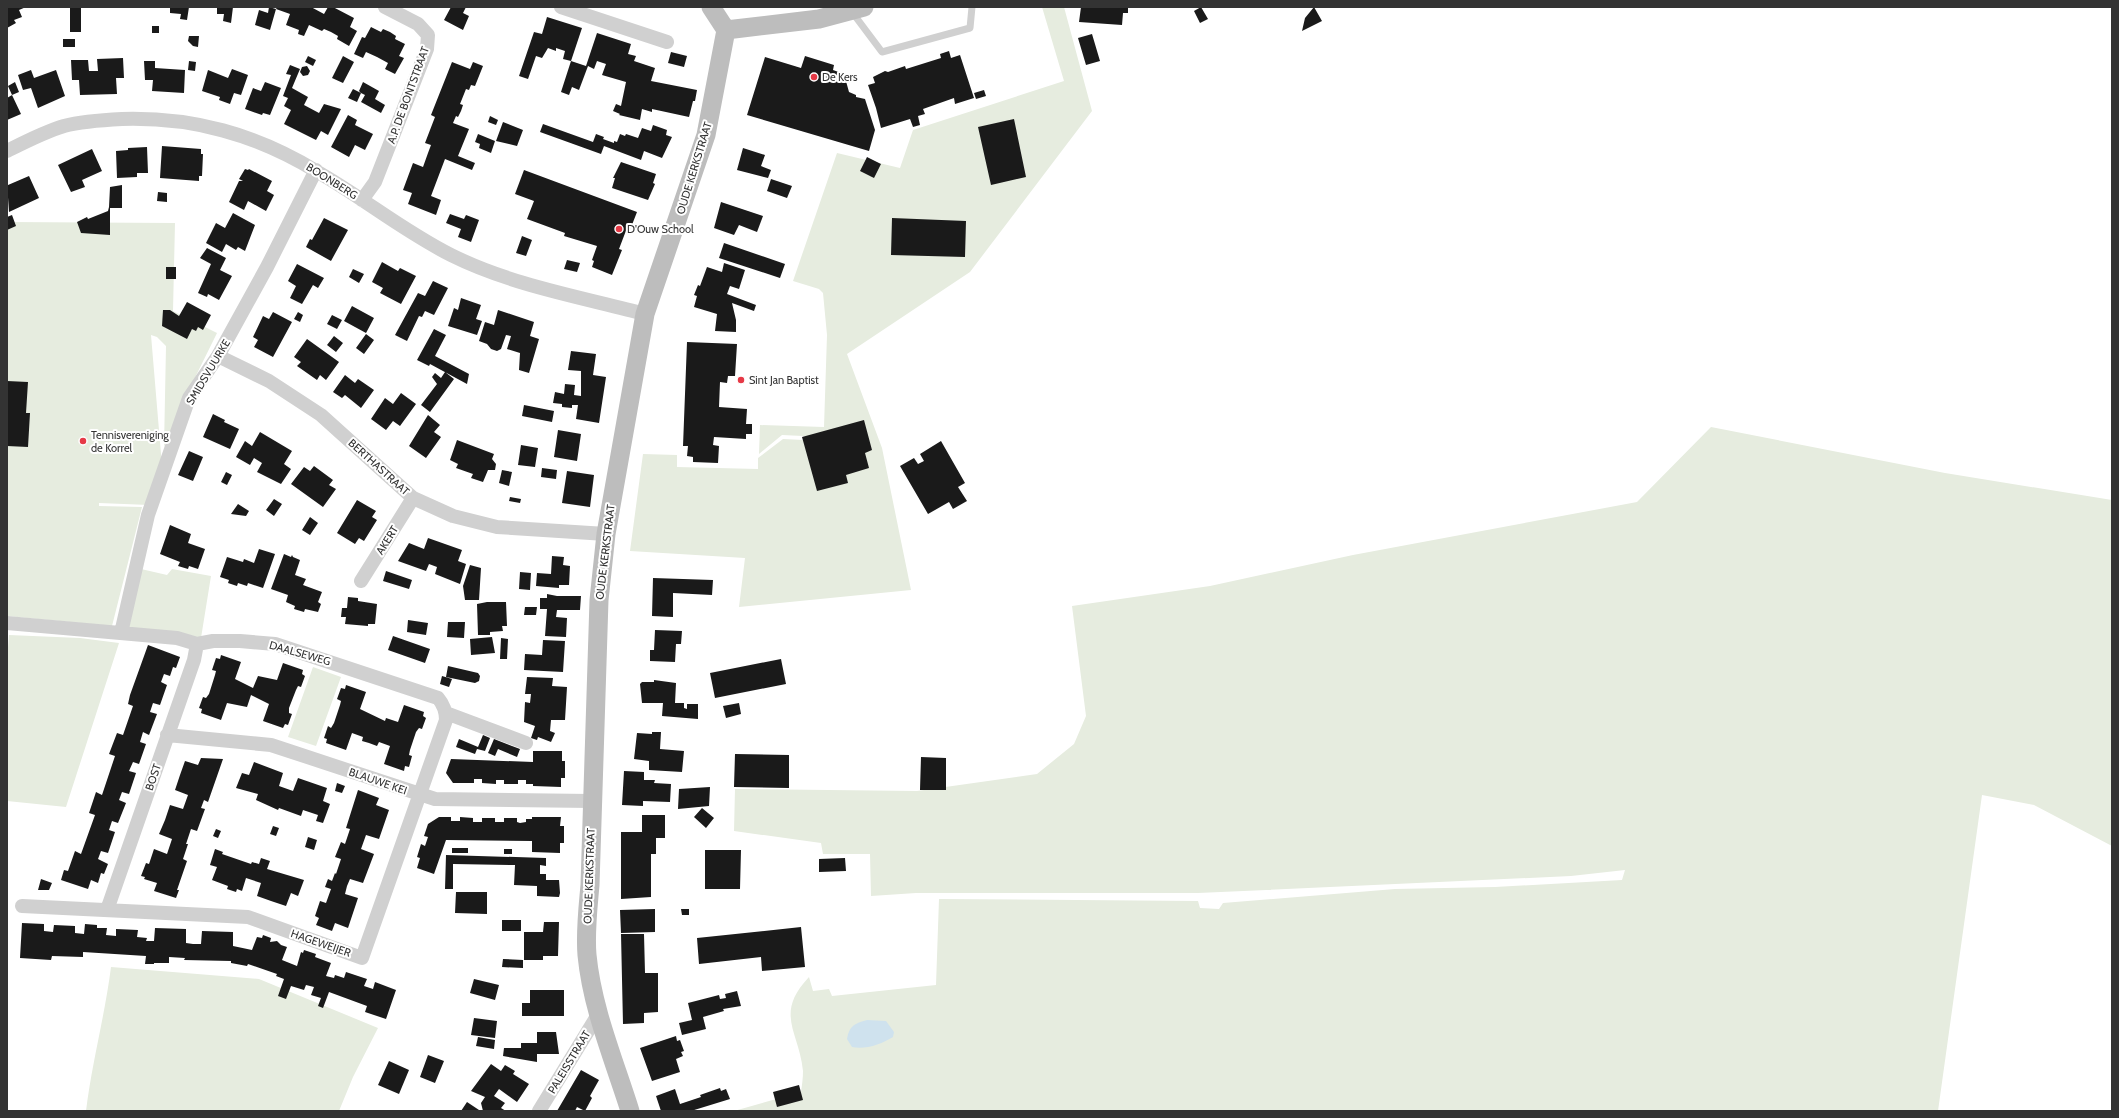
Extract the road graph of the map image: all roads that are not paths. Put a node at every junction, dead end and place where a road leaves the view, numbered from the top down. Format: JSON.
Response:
{"nodes":[{"id":1,"x":385,"y":7,"type":"edge"},
{"id":2,"x":561,"y":7,"type":"edge"},
{"id":3,"x":711,"y":7,"type":"edge"},
{"id":4,"x":972,"y":7,"type":"edge"},
{"id":5,"x":857,"y":9,"type":"edge"},
{"id":6,"x":726,"y":30,"type":"junction"},
{"id":7,"x":667,"y":42,"type":"dead end"},
{"id":8,"x":7,"y":151,"type":"edge"},
{"id":9,"x":316,"y":170,"type":"junction"},
{"id":10,"x":362,"y":200,"type":"junction"},
{"id":11,"x":645,"y":314,"type":"junction"},
{"id":12,"x":218,"y":356,"type":"junction"},
{"id":13,"x":413,"y":498,"type":"junction"},
{"id":14,"x":606,"y":534,"type":"junction"},
{"id":15,"x":361,"y":581,"type":"dead end"},
{"id":16,"x":7,"y":623,"type":"edge"},
{"id":17,"x":121,"y":633,"type":"junction"},
{"id":18,"x":197,"y":644,"type":"junction"},
{"id":19,"x":446,"y":713,"type":"junction"},
{"id":20,"x":167,"y":735,"type":"junction"},
{"id":21,"x":526,"y":743,"type":"dead end"},
{"id":22,"x":420,"y":795,"type":"junction"},
{"id":23,"x":592,"y":801,"type":"junction"},
{"id":24,"x":22,"y":906,"type":"dead end"},
{"id":25,"x":107,"y":910,"type":"junction"},
{"id":26,"x":598,"y":1013,"type":"junction"},
{"id":27,"x":540,"y":1111,"type":"edge"},
{"id":28,"x":630,"y":1111,"type":"edge"}],
"edges":[{"from":1,"to":10,"type":"street","name":"A.P. DE BONTSTRAAT"},
{"from":2,"to":7,"type":"street"},
{"from":3,"to":6,"type":"street"},
{"from":4,"to":5,"type":"lane"},
{"from":5,"to":6,"type":"street"},
{"from":6,"to":11,"type":"street","name":"OUDE KERKSTRAAT"},
{"from":8,"to":9,"type":"street","name":"BOONBERG"},
{"from":9,"to":10,"type":"street","name":"BOONBERG"},
{"from":9,"to":12,"type":"street","name":"SMIDSVUURKE"},
{"from":10,"to":11,"type":"street","name":"BOONBERG"},
{"from":11,"to":14,"type":"street","name":"OUDE KERKSTRAAT"},
{"from":12,"to":13,"type":"street","name":"BERTHASTRAAT"},
{"from":12,"to":17,"type":"street","name":"SMIDSVUURKE"},
{"from":13,"to":14,"type":"street","name":"BERTHASTRAAT"},
{"from":13,"to":15,"type":"street","name":"AKERT"},
{"from":14,"to":23,"type":"street","name":"OUDE KERKSTRAAT"},
{"from":16,"to":17,"type":"street","name":"DAALSEWEG"},
{"from":17,"to":18,"type":"street","name":"DAALSEWEG"},
{"from":18,"to":19,"type":"street","name":"DAALSEWEG"},
{"from":18,"to":20,"type":"street","name":"BOST"},
{"from":19,"to":21,"type":"street"},
{"from":19,"to":22,"type":"street","name":"HAGEWEIJER"},
{"from":20,"to":22,"type":"street","name":"BLAUWE KEI"},
{"from":20,"to":25,"type":"street","name":"BOST"},
{"from":22,"to":23,"type":"street","name":"BLAUWE KEI"},
{"from":22,"to":25,"type":"street","name":"HAGEWEIJER"},
{"from":23,"to":26,"type":"street","name":"OUDE KERKSTRAAT"},
{"from":24,"to":25,"type":"street","name":"HAGEWEIJER"},
{"from":26,"to":27,"type":"street","name":"PALEISSTRAAT"},
{"from":26,"to":28,"type":"street","name":"OUDE KERKSTRAAT"}]}
